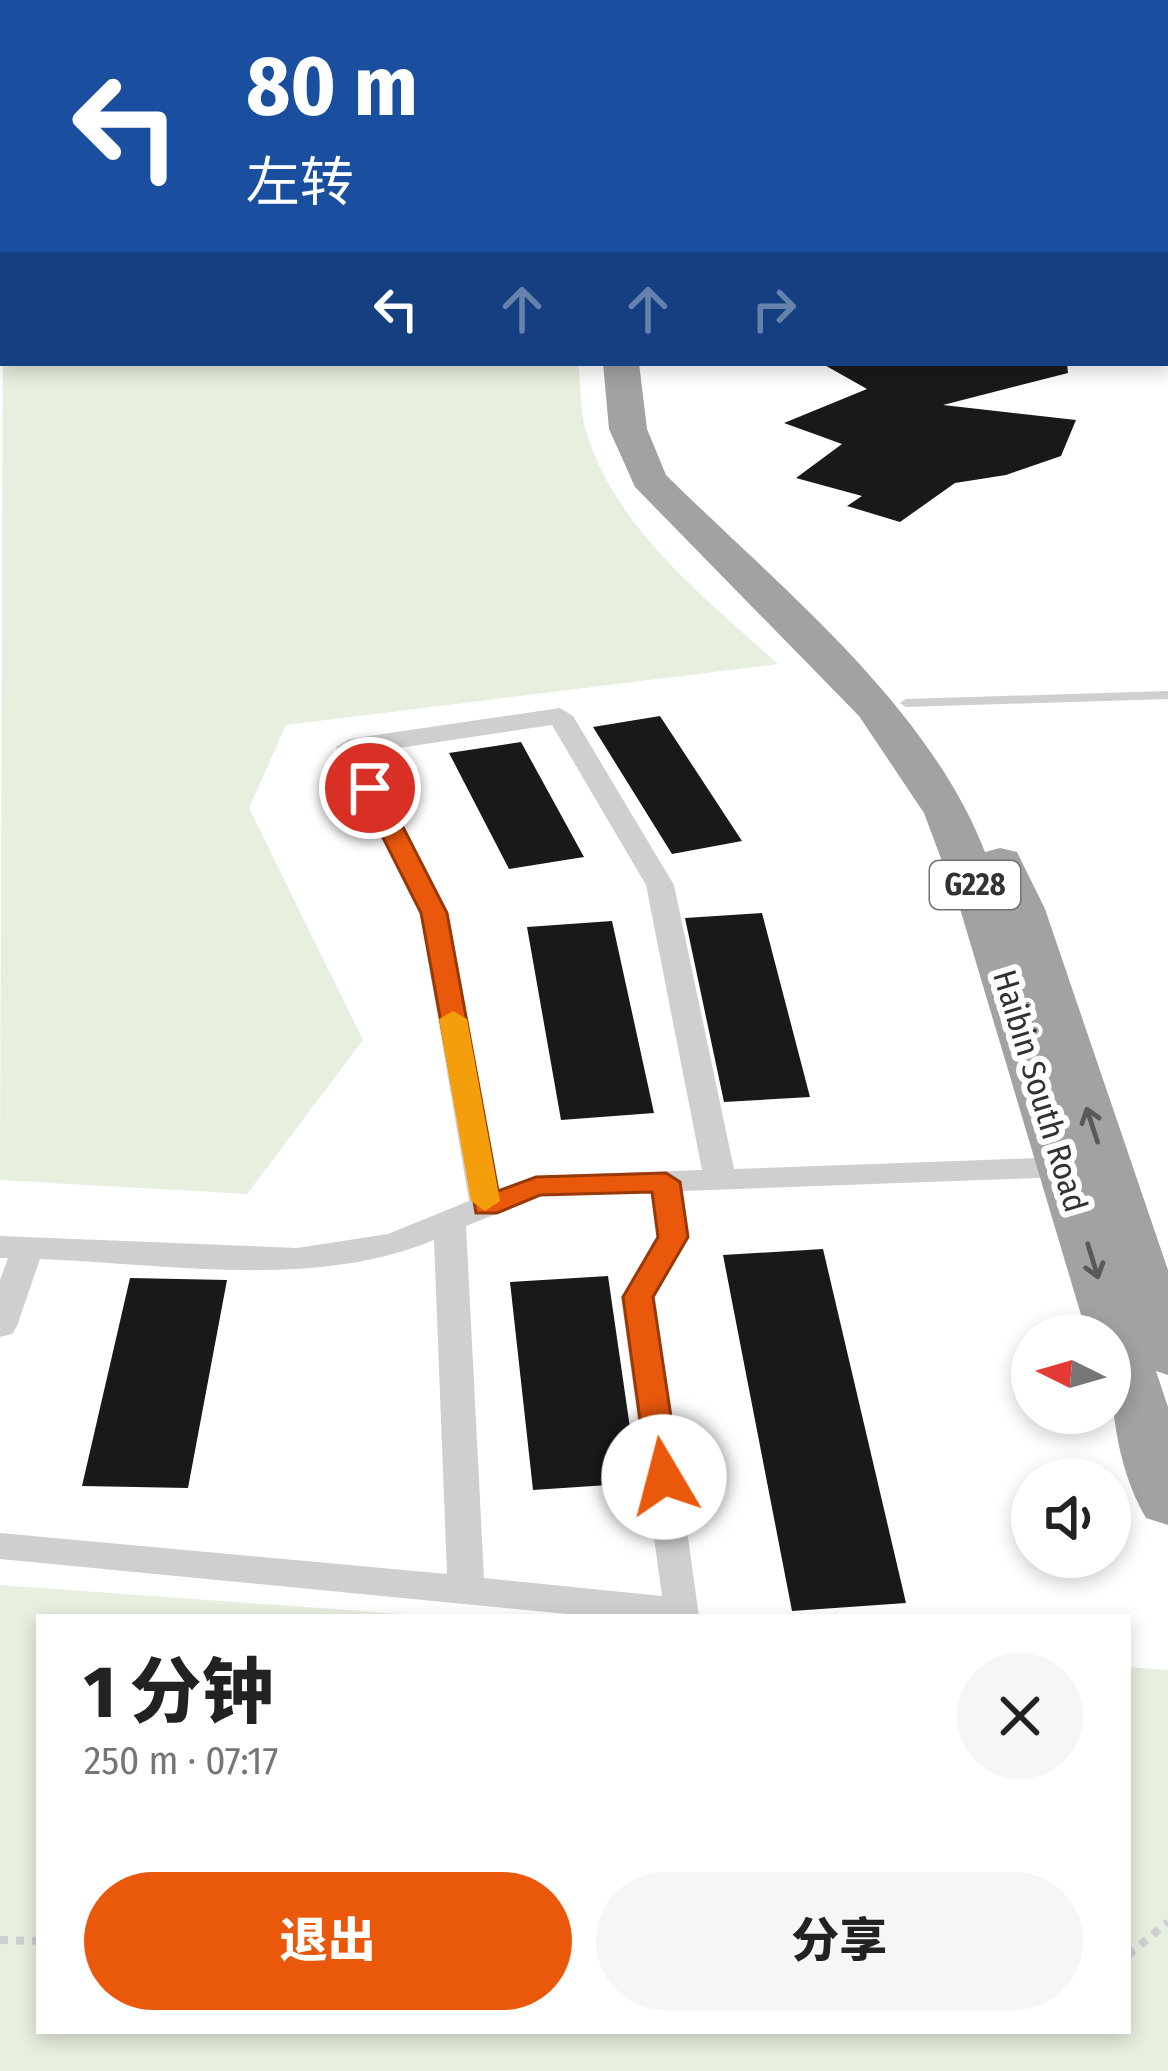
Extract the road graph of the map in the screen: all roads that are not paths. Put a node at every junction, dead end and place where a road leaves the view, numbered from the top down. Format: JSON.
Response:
{"nodes":[{"id":1,"x":621,"y":366,"type":"edge"},
{"id":2,"x":645,"y":366,"type":"edge"},
{"id":3,"x":1168,"y":695,"type":"edge"},
{"id":4,"x":906,"y":704,"type":"junction"},
{"id":5,"x":1064,"y":1167,"type":"junction"},
{"id":6,"x":720,"y":1180,"type":"junction"},
{"id":7,"x":666,"y":1182,"type":"junction"},
{"id":8,"x":486,"y":1206,"type":"junction"},
{"id":9,"x":450,"y":1221,"type":"junction"},
{"id":10,"x":14,"y":1247,"type":"edge"},
{"id":11,"x":0,"y":1326,"type":"edge"},
{"id":12,"x":1168,"y":1355,"type":"edge"},
{"id":13,"x":1168,"y":1503,"type":"edge"},
{"id":14,"x":0,"y":1546,"type":"edge"},
{"id":15,"x":466,"y":1591,"type":"junction"}],
"edges":[{"from":1,"to":5,"type":"highway","name":"Haibin South Road","number":"G228"},
{"from":2,"to":4,"type":"highway","name":"Haibin South Road","number":"G228"},
{"from":3,"to":4,"type":"lane"},
{"from":12,"to":4,"type":"highway","name":"Haibin South Road","number":"G228","one_way":true},
{"from":5,"to":6,"type":"street"},
{"from":5,"to":13,"type":"highway","name":"Haibin South Road","number":"G228","one_way":true},
{"from":6,"to":7,"type":"street"},
{"from":6,"to":8,"type":"street"},
{"from":7,"to":8,"type":"street"},
{"from":7,"to":15,"type":"street"},
{"from":8,"to":9,"type":"street"},
{"from":9,"to":10,"type":"street"},
{"from":9,"to":15,"type":"street"},
{"from":10,"to":11,"type":"street"},
{"from":14,"to":15,"type":"street"}]}
